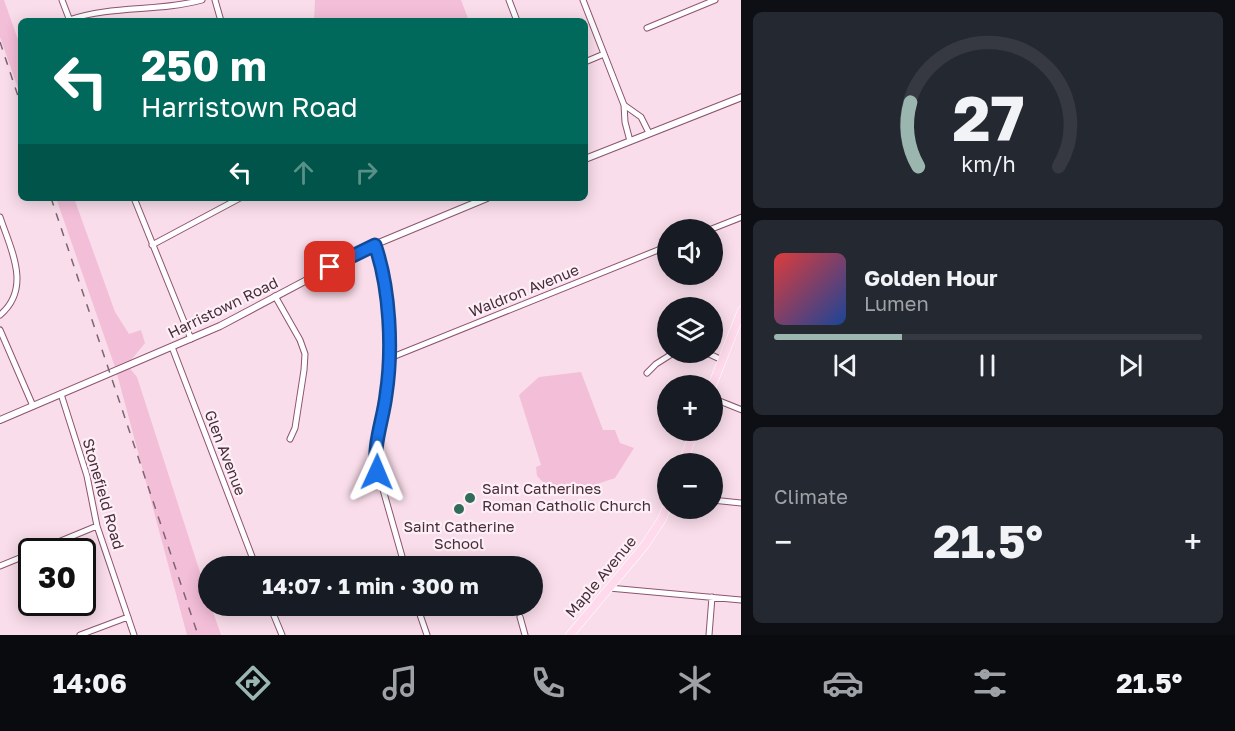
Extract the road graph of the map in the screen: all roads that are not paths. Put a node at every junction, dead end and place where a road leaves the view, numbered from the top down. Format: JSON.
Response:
{"nodes":[{"id":1,"x":62,"y":0,"type":"edge"},
{"id":2,"x":202,"y":0,"type":"edge"},
{"id":3,"x":215,"y":0,"type":"edge"},
{"id":4,"x":509,"y":0,"type":"edge"},
{"id":5,"x":583,"y":0,"type":"edge"},
{"id":6,"x":715,"y":0,"type":"edge"},
{"id":7,"x":68,"y":18,"type":"edge"},
{"id":8,"x":81,"y":18,"type":"edge"},
{"id":9,"x":219,"y":18,"type":"edge"},
{"id":10,"x":516,"y":18,"type":"edge"},
{"id":11,"x":647,"y":28,"type":"dead end"},
{"id":12,"x":604,"y":54,"type":"junction"},
{"id":13,"x":588,"y":61,"type":"edge"},
{"id":14,"x":741,"y":97,"type":"edge"},
{"id":15,"x":624,"y":105,"type":"junction"},
{"id":16,"x":649,"y":134,"type":"junction"},
{"id":17,"x":630,"y":141,"type":"junction"},
{"id":18,"x":588,"y":158,"type":"edge"},
{"id":19,"x":135,"y":201,"type":"edge"},
{"id":20,"x":234,"y":201,"type":"edge"},
{"id":21,"x":480,"y":201,"type":"edge"},
{"id":22,"x":0,"y":217,"type":"edge"},
{"id":23,"x":741,"y":217,"type":"edge"},
{"id":24,"x":723,"y":224,"type":"edge"},
{"id":25,"x":152,"y":245,"type":"junction"},
{"id":26,"x":375,"y":245,"type":"junction"},
{"id":27,"x":657,"y":250,"type":"edge"},
{"id":28,"x":275,"y":296,"type":"junction"},
{"id":29,"x":741,"y":310,"type":"edge"},
{"id":30,"x":0,"y":315,"type":"edge"},
{"id":31,"x":0,"y":330,"type":"edge"},
{"id":32,"x":190,"y":339,"type":"junction"},
{"id":33,"x":172,"y":347,"type":"junction"},
{"id":34,"x":723,"y":357,"type":"edge"},
{"id":35,"x":390,"y":358,"type":"junction"},
{"id":36,"x":658,"y":363,"type":"edge"},
{"id":37,"x":647,"y":373,"type":"dead end"},
{"id":38,"x":61,"y":394,"type":"junction"},
{"id":39,"x":723,"y":403,"type":"edge"},
{"id":40,"x":33,"y":406,"type":"junction"},
{"id":41,"x":741,"y":410,"type":"edge"},
{"id":42,"x":0,"y":420,"type":"edge"},
{"id":43,"x":290,"y":440,"type":"dead end"},
{"id":44,"x":723,"y":501,"type":"edge"},
{"id":45,"x":741,"y":503,"type":"edge"},
{"id":46,"x":662,"y":519,"type":"edge"},
{"id":47,"x":97,"y":526,"type":"junction"},
{"id":48,"x":67,"y":538,"type":"edge"},
{"id":49,"x":252,"y":556,"type":"edge"},
{"id":50,"x":402,"y":556,"type":"edge"},
{"id":51,"x":18,"y":558,"type":"edge"},
{"id":52,"x":0,"y":566,"type":"edge"},
{"id":53,"x":609,"y":588,"type":"junction"},
{"id":54,"x":712,"y":597,"type":"junction"},
{"id":55,"x":741,"y":600,"type":"edge"},
{"id":56,"x":274,"y":616,"type":"edge"},
{"id":57,"x":420,"y":616,"type":"edge"},
{"id":58,"x":128,"y":617,"type":"junction"},
{"id":59,"x":520,"y":617,"type":"dead end"},
{"id":60,"x":571,"y":634,"type":"edge"},
{"id":61,"x":80,"y":635,"type":"edge"},
{"id":62,"x":134,"y":635,"type":"edge"},
{"id":63,"x":282,"y":635,"type":"edge"},
{"id":64,"x":427,"y":635,"type":"edge"},
{"id":65,"x":525,"y":635,"type":"edge"},
{"id":66,"x":709,"y":635,"type":"edge"}],
"edges":[{"from":1,"to":7,"type":"street"},
{"from":2,"to":8,"type":"street"},
{"from":3,"to":9,"type":"street"},
{"from":4,"to":10,"type":"street"},
{"from":5,"to":12,"type":"street"},
{"from":6,"to":11,"type":"street"},
{"from":12,"to":13,"type":"street"},
{"from":12,"to":15,"type":"street"},
{"from":14,"to":16,"type":"street"},
{"from":15,"to":16,"type":"street"},
{"from":15,"to":17,"type":"street"},
{"from":16,"to":17,"type":"street"},
{"from":17,"to":18,"type":"street"},
{"from":19,"to":25,"type":"street"},
{"from":20,"to":25,"type":"street"},
{"from":21,"to":26,"type":"street","name":"Harristown Road"},
{"from":22,"to":30,"type":"street"},
{"from":23,"to":24,"type":"street"},
{"from":25,"to":32,"type":"street"},
{"from":26,"to":28,"type":"street","name":"Harristown Road"},
{"from":26,"to":35,"type":"street"},
{"from":27,"to":35,"type":"street","name":"Waldron Avenue"},
{"from":28,"to":32,"type":"street","name":"Harristown Road"},
{"from":28,"to":43,"type":"street"},
{"from":29,"to":34,"type":"main road"},
{"from":31,"to":40,"type":"street"},
{"from":32,"to":33,"type":"street","name":"Harristown Road"},
{"from":33,"to":38,"type":"street","name":"Harristown Road"},
{"from":33,"to":49,"type":"street","name":"Glen Avenue"},
{"from":35,"to":50,"type":"street"},
{"from":36,"to":37,"type":"street"},
{"from":38,"to":40,"type":"street","name":"Harristown Road"},
{"from":38,"to":47,"type":"street","name":"Stonefield Road"},
{"from":39,"to":41,"type":"street"},
{"from":40,"to":42,"type":"street","name":"Harristown Road"},
{"from":44,"to":45,"type":"street"},
{"from":46,"to":53,"type":"main road","name":"Maple Avenue"},
{"from":47,"to":48,"type":"street"},
{"from":47,"to":58,"type":"street","name":"Stonefield Road"},
{"from":51,"to":52,"type":"street"},
{"from":53,"to":54,"type":"street"},
{"from":53,"to":60,"type":"main road","name":"Maple Avenue"},
{"from":54,"to":55,"type":"street"},
{"from":54,"to":66,"type":"street"},
{"from":56,"to":63,"type":"street"},
{"from":57,"to":64,"type":"street"},
{"from":58,"to":61,"type":"street"},
{"from":58,"to":62,"type":"street","name":"Stonefield Road"},
{"from":59,"to":65,"type":"street"}]}
